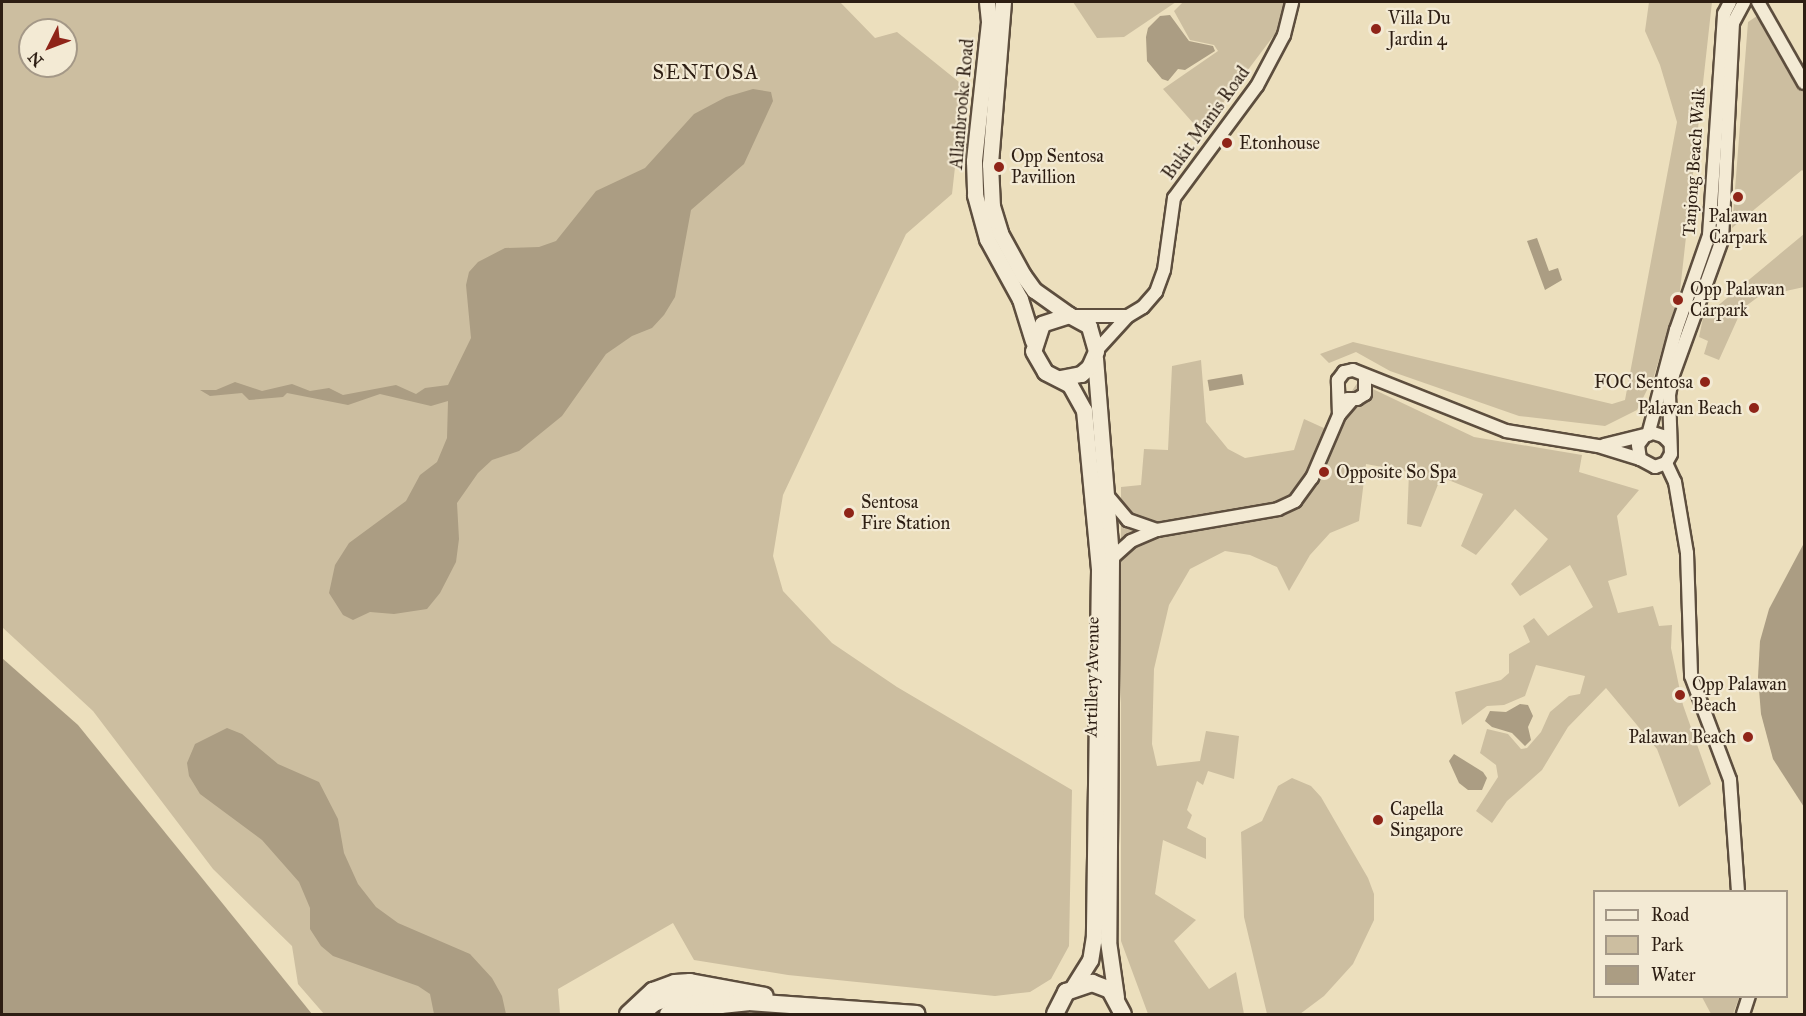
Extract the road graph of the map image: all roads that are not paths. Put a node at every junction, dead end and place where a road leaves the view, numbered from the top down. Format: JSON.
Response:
{"nodes":[{"id":1,"x":987,"y":2,"type":"edge"},
{"id":2,"x":1003,"y":2,"type":"edge"},
{"id":3,"x":1292,"y":2,"type":"edge"},
{"id":4,"x":1730,"y":2,"type":"edge"},
{"id":5,"x":1744,"y":2,"type":"edge"},
{"id":6,"x":1758,"y":2,"type":"edge"},
{"id":7,"x":1804,"y":83,"type":"edge"},
{"id":8,"x":1697,"y":308,"type":"junction"},
{"id":9,"x":1072,"y":316,"type":"junction"},
{"id":10,"x":1128,"y":316,"type":"junction"},
{"id":11,"x":1680,"y":322,"type":"junction"},
{"id":12,"x":1033,"y":341,"type":"junction"},
{"id":13,"x":1096,"y":354,"type":"junction"},
{"id":14,"x":1365,"y":377,"type":"junction"},
{"id":15,"x":1060,"y":378,"type":"junction"},
{"id":16,"x":1392,"y":389,"type":"junction"},
{"id":17,"x":1340,"y":394,"type":"junction"},
{"id":18,"x":1365,"y":394,"type":"junction"},
{"id":19,"x":1352,"y":400,"type":"junction"},
{"id":20,"x":1339,"y":415,"type":"junction"},
{"id":21,"x":1646,"y":436,"type":"junction"},
{"id":22,"x":1670,"y":443,"type":"junction"},
{"id":23,"x":1598,"y":446,"type":"junction"},
{"id":24,"x":1640,"y":459,"type":"junction"},
{"id":25,"x":1666,"y":463,"type":"junction"},
{"id":26,"x":1107,"y":495,"type":"junction"},
{"id":27,"x":1157,"y":530,"type":"junction"},
{"id":28,"x":1111,"y":559,"type":"junction"},
{"id":29,"x":1738,"y":890,"type":"edge"},
{"id":30,"x":708,"y":985,"type":"junction"},
{"id":31,"x":1074,"y":986,"type":"junction"},
{"id":32,"x":1116,"y":997,"type":"junction"},
{"id":33,"x":1748,"y":998,"type":"edge"},
{"id":34,"x":748,"y":1002,"type":"junction"},
{"id":35,"x":791,"y":1004,"type":"junction"},
{"id":36,"x":670,"y":1010,"type":"edge"},
{"id":37,"x":1056,"y":1011,"type":"edge"},
{"id":38,"x":628,"y":1014,"type":"edge"},
{"id":39,"x":641,"y":1014,"type":"edge"},
{"id":40,"x":653,"y":1014,"type":"edge"},
{"id":41,"x":696,"y":1014,"type":"edge"},
{"id":42,"x":714,"y":1014,"type":"edge"},
{"id":43,"x":917,"y":1014,"type":"edge"},
{"id":44,"x":1039,"y":1014,"type":"edge"},
{"id":45,"x":1123,"y":1014,"type":"edge"},
{"id":46,"x":1743,"y":1014,"type":"edge"}],
"edges":[{"from":1,"to":12,"type":"street","name":"Allanbrooke Road"},
{"from":2,"to":9,"type":"street","name":"Allanbrooke Road"},
{"from":3,"to":10,"type":"street","name":"Bukit Manis Road"},
{"from":4,"to":11,"type":"street","name":"Tanjong Beach Walk"},
{"from":5,"to":8,"type":"street","name":"Tanjong Beach Walk"},
{"from":6,"to":7,"type":"street"},
{"from":8,"to":11,"type":"street"},
{"from":8,"to":22,"type":"street","name":"Tanjong Beach Walk"},
{"from":9,"to":10,"type":"street"},
{"from":9,"to":12,"type":"street"},
{"from":9,"to":13,"type":"street","name":"Artillery Avenue"},
{"from":10,"to":13,"type":"street"},
{"from":11,"to":21,"type":"street","name":"Tanjong Beach Walk"},
{"from":12,"to":15,"type":"street","name":"Artillery Avenue"},
{"from":13,"to":15,"type":"street"},
{"from":13,"to":26,"type":"street","name":"Artillery Avenue"},
{"from":14,"to":16,"type":"street"},
{"from":14,"to":17,"type":"street"},
{"from":14,"to":18,"type":"street"},
{"from":15,"to":31,"type":"street","name":"Artillery Avenue"},
{"from":16,"to":18,"type":"street"},
{"from":16,"to":23,"type":"street"},
{"from":17,"to":19,"type":"street"},
{"from":17,"to":20,"type":"street"},
{"from":18,"to":19,"type":"street"},
{"from":19,"to":20,"type":"street"},
{"from":20,"to":27,"type":"street"},
{"from":21,"to":22,"type":"street"},
{"from":21,"to":23,"type":"street"},
{"from":21,"to":24,"type":"street"},
{"from":22,"to":25,"type":"street"},
{"from":23,"to":24,"type":"street"},
{"from":24,"to":25,"type":"street"},
{"from":25,"to":29,"type":"street"},
{"from":26,"to":27,"type":"street"},
{"from":26,"to":28,"type":"street","name":"Artillery Avenue"},
{"from":27,"to":28,"type":"street"},
{"from":28,"to":32,"type":"street","name":"Artillery Avenue"},
{"from":30,"to":35,"type":"main road"},
{"from":30,"to":36,"type":"main road"},
{"from":30,"to":38,"type":"main road"},
{"from":31,"to":32,"type":"main road"},
{"from":31,"to":37,"type":"main road"},
{"from":32,"to":45,"type":"main road"},
{"from":33,"to":46,"type":"street"},
{"from":34,"to":35,"type":"main road"},
{"from":34,"to":36,"type":"main road"},
{"from":34,"to":41,"type":"main road"},
{"from":34,"to":42,"type":"main road"},
{"from":35,"to":43,"type":"main road"},
{"from":36,"to":39,"type":"main road"},
{"from":36,"to":40,"type":"main road"},
{"from":37,"to":44,"type":"main road"}]}
